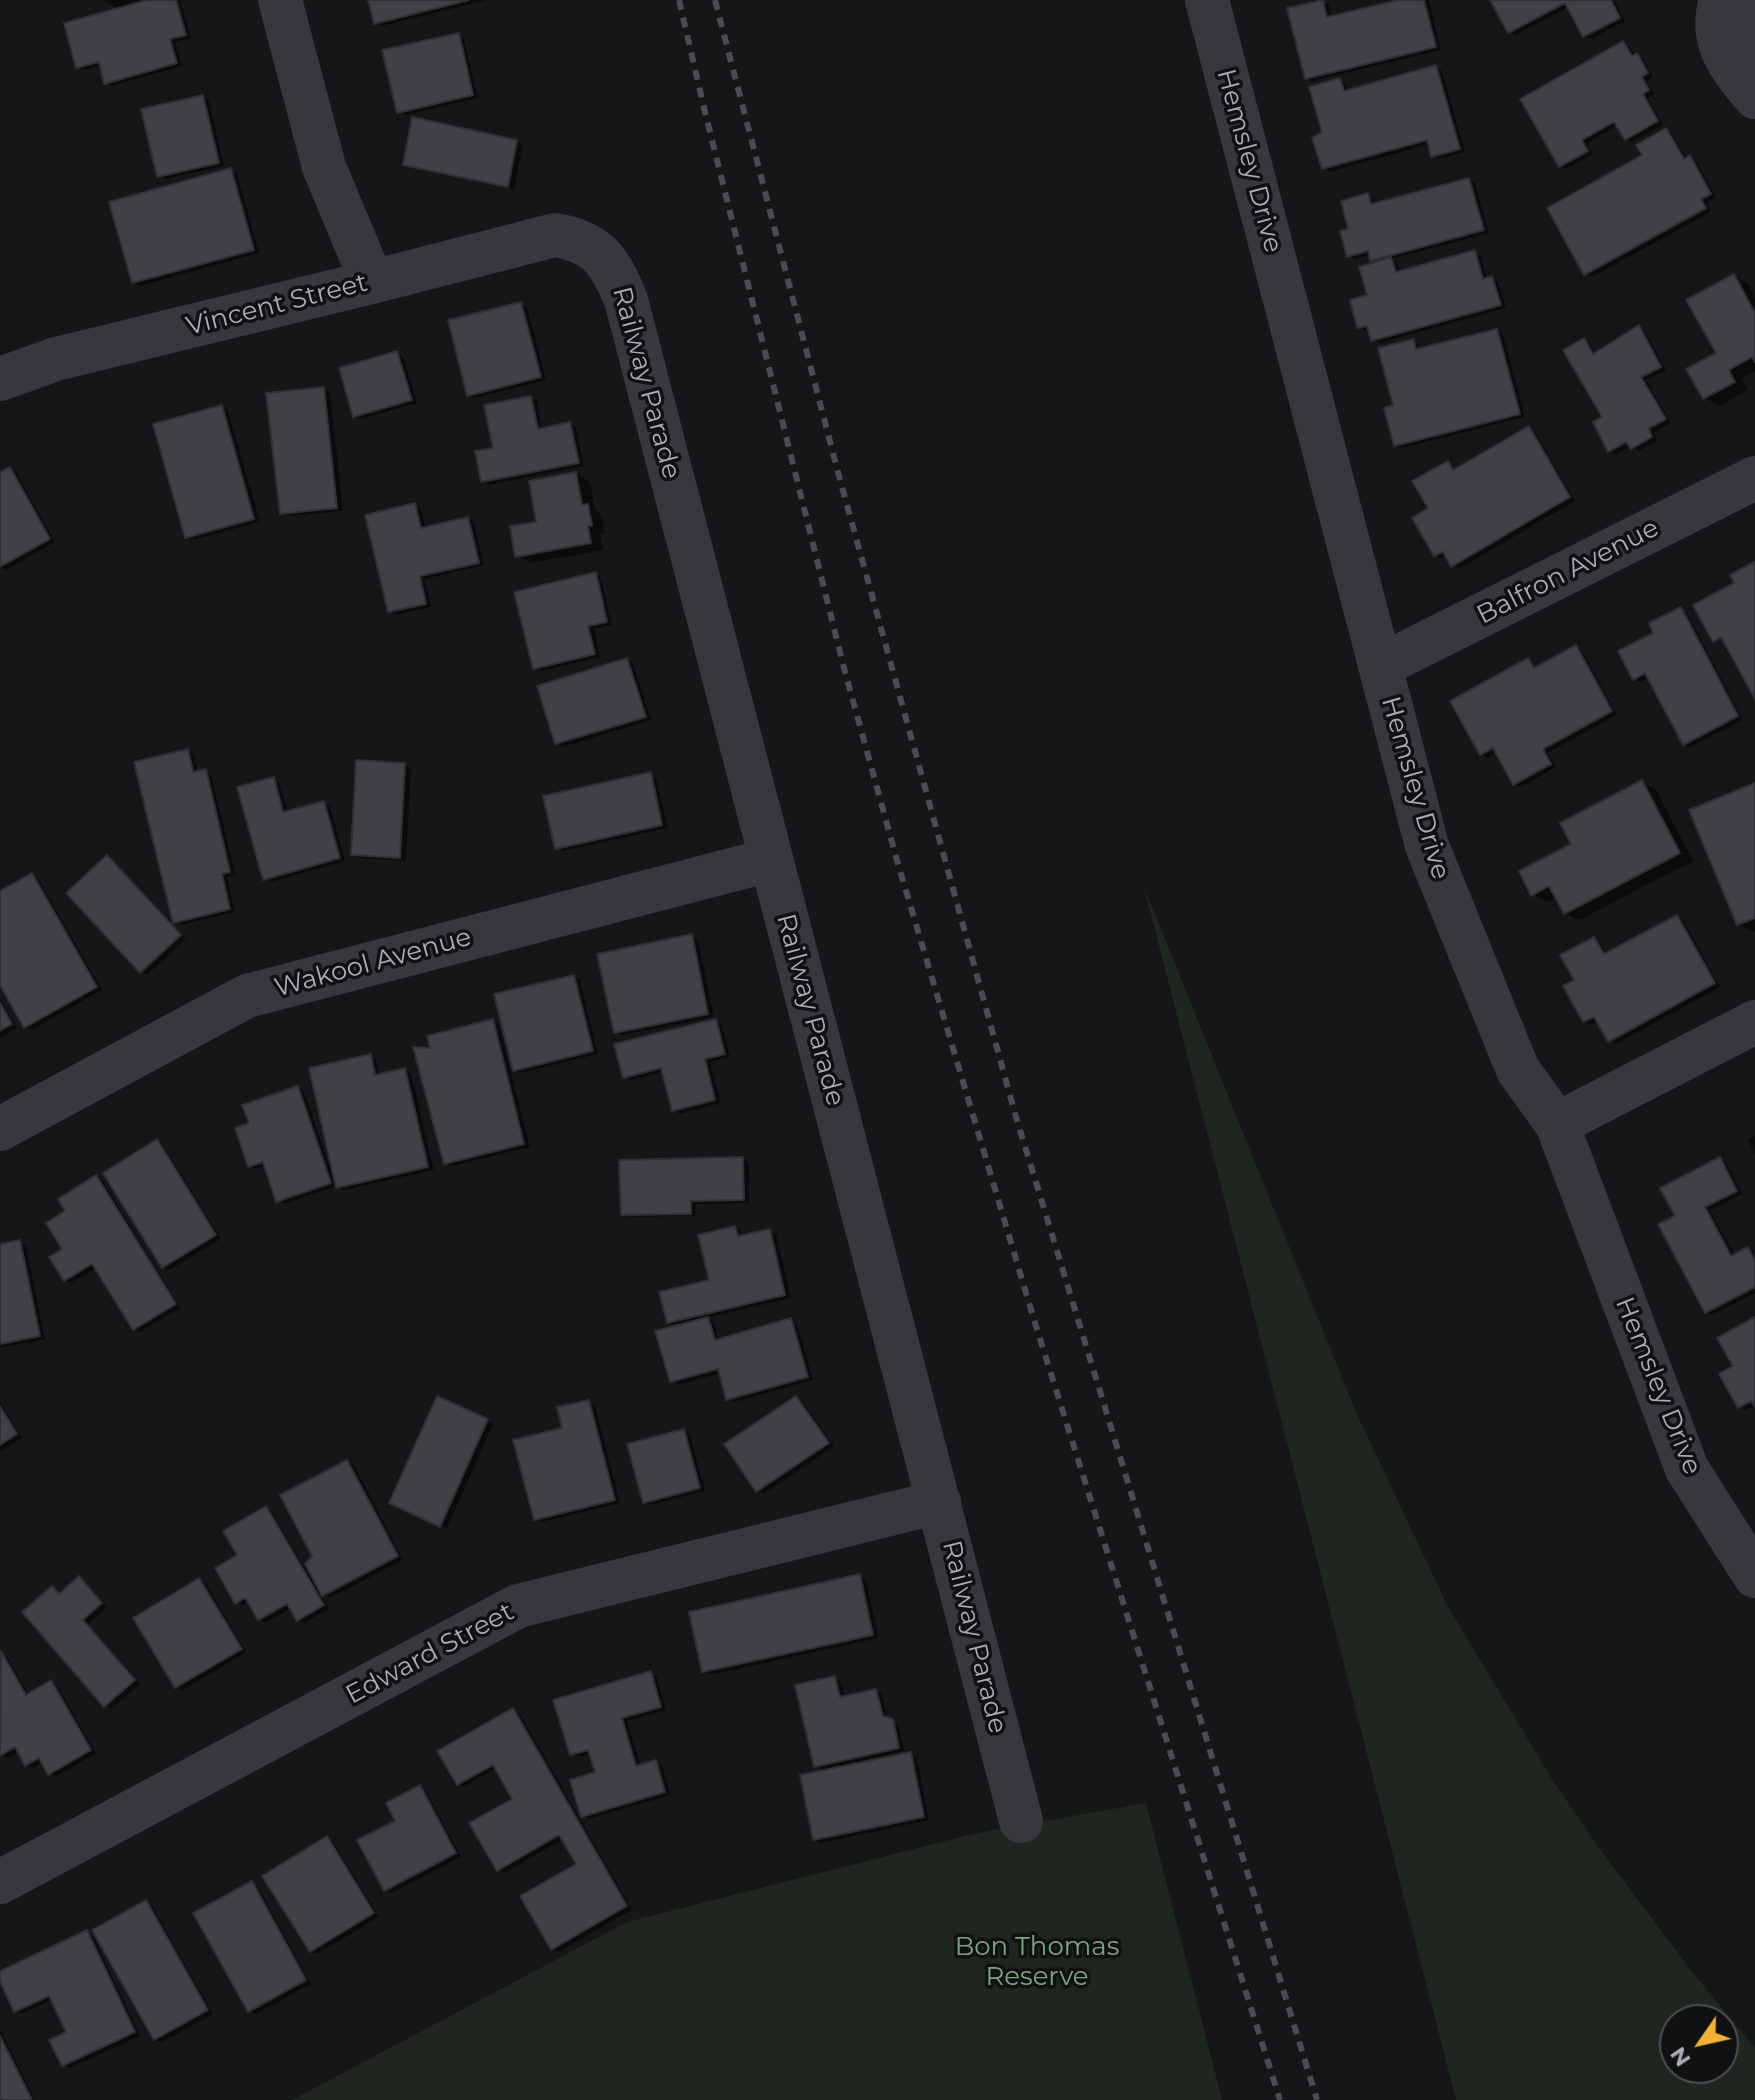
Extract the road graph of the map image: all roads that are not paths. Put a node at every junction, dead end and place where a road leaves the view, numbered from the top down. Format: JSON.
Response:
{"nodes":[{"id":1,"x":280,"y":0,"type":"edge"},
{"id":2,"x":1207,"y":0,"type":"edge"},
{"id":3,"x":1743,"y":1,"type":"edge"},
{"id":4,"x":1755,"y":79,"type":"edge"},
{"id":5,"x":1755,"y":97,"type":"edge"},
{"id":6,"x":555,"y":235,"type":"joint"},
{"id":7,"x":354,"y":287,"type":"junction"},
{"id":8,"x":0,"y":379,"type":"edge"},
{"id":9,"x":1755,"y":478,"type":"edge"},
{"id":10,"x":1380,"y":666,"type":"junction"},
{"id":11,"x":770,"y":860,"type":"junction"},
{"id":12,"x":1755,"y":1022,"type":"edge"},
{"id":13,"x":1557,"y":1124,"type":"junction"},
{"id":14,"x":0,"y":1129,"type":"edge"},
{"id":15,"x":939,"y":1502,"type":"junction"},
{"id":16,"x":1755,"y":1576,"type":"edge"},
{"id":17,"x":1021,"y":1821,"type":"dead end"},
{"id":18,"x":0,"y":1882,"type":"edge"}],
"edges":[{"from":1,"to":7,"type":"street"},
{"from":2,"to":10,"type":"street","name":"Hemsley Drive"},
{"from":3,"to":4,"type":"street"},
{"from":3,"to":5,"type":"street"},
{"from":6,"to":7,"type":"street","name":"Vincent Street"},
{"from":6,"to":11,"type":"street","name":"Railway Parade"},
{"from":7,"to":8,"type":"street","name":"Vincent Street"},
{"from":9,"to":10,"type":"street","name":"Balfron Avenue"},
{"from":10,"to":13,"type":"street","name":"Hemsley Drive"},
{"from":11,"to":14,"type":"street","name":"Wakool Avenue"},
{"from":11,"to":15,"type":"street","name":"Railway Parade"},
{"from":12,"to":13,"type":"street"},
{"from":13,"to":16,"type":"street","name":"Hemsley Drive"},
{"from":15,"to":17,"type":"street","name":"Railway Parade"},
{"from":15,"to":18,"type":"street","name":"Edward Street"}]}
